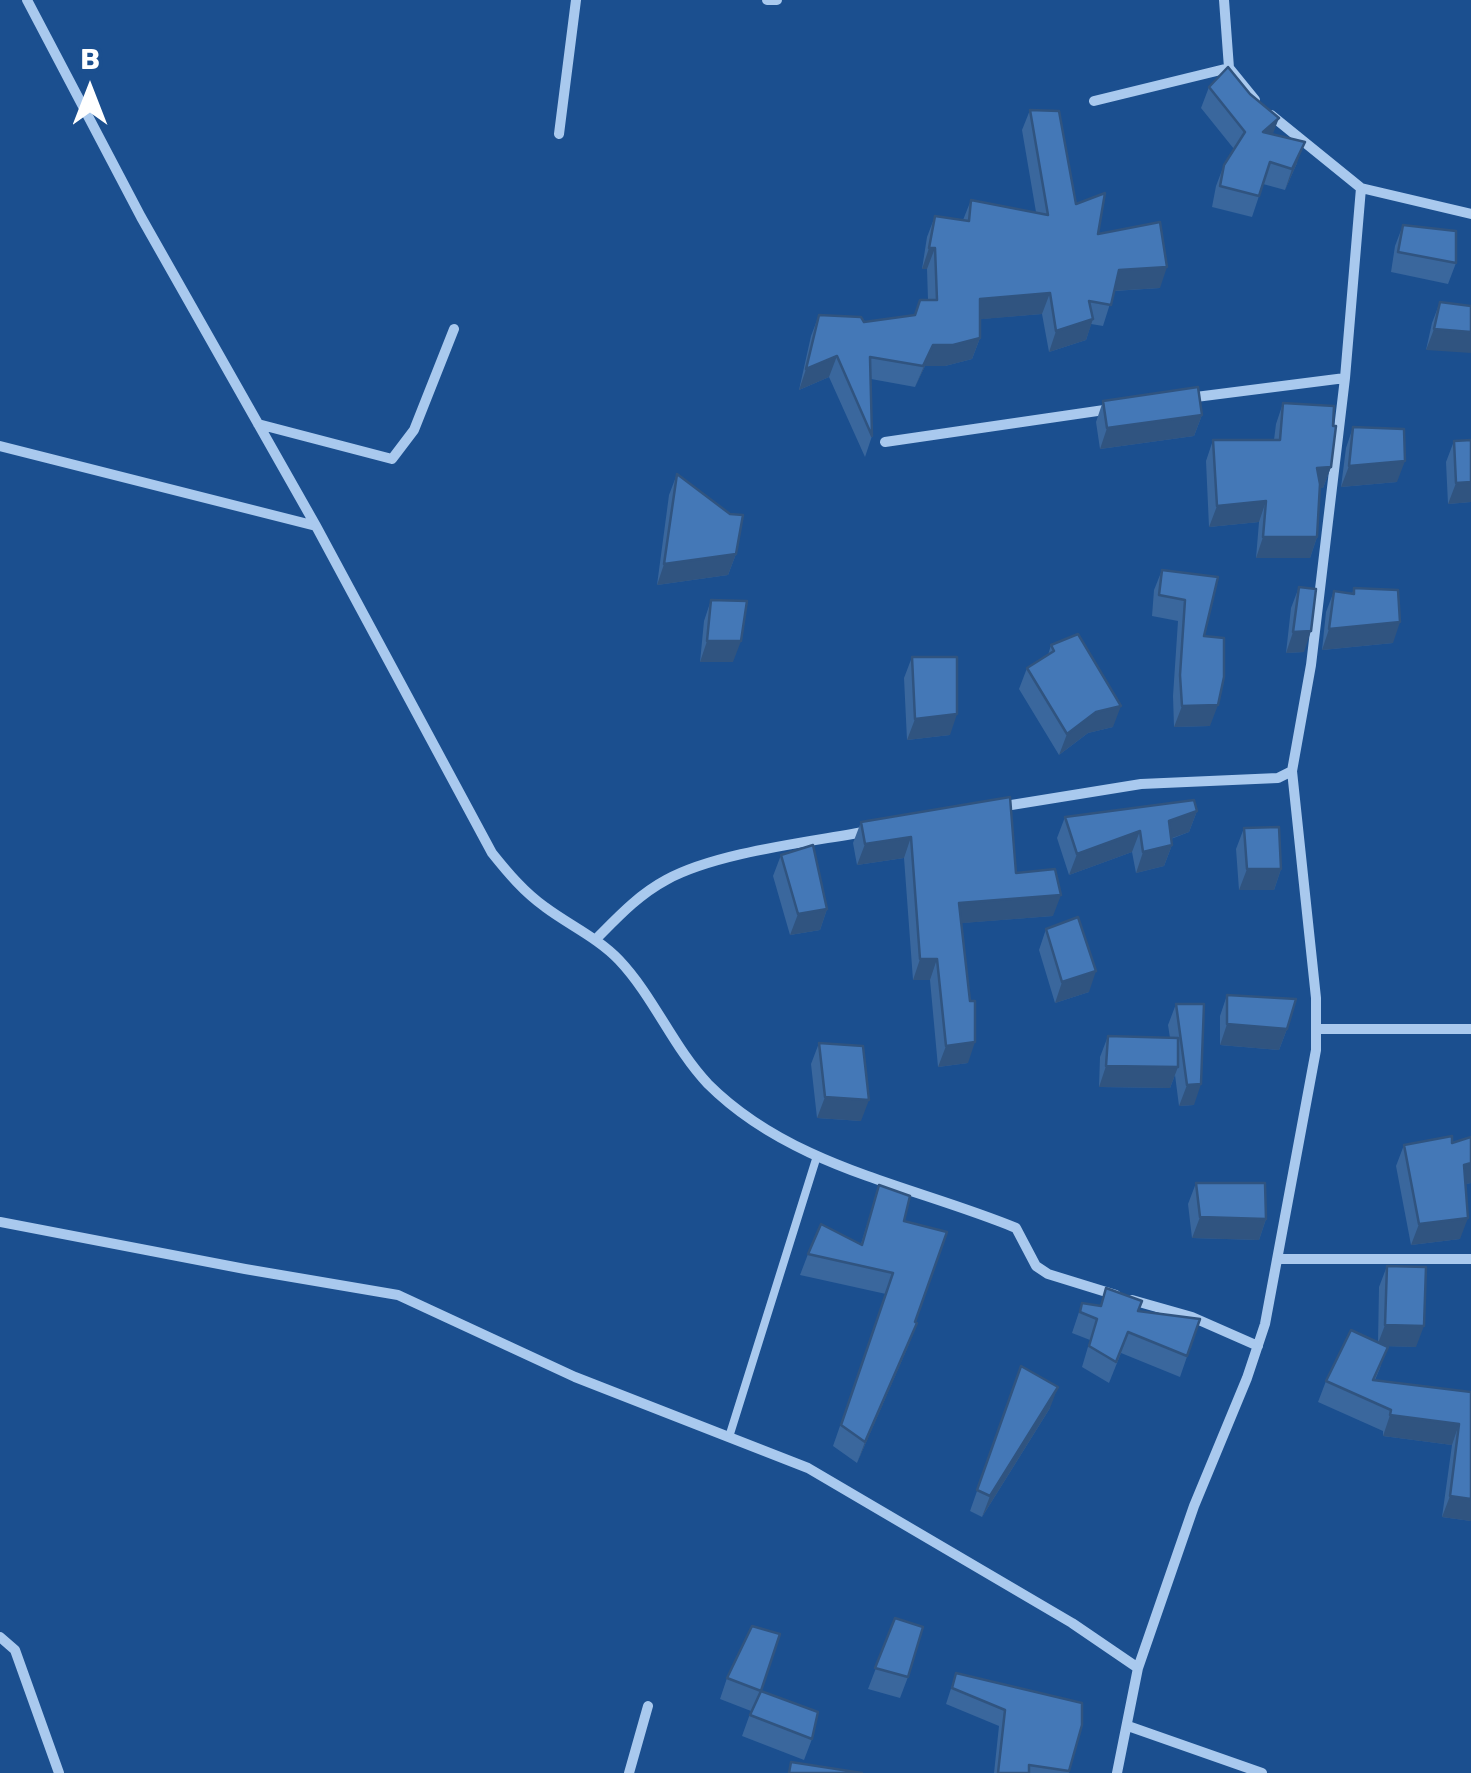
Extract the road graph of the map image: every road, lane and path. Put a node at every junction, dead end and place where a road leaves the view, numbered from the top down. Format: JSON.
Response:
{"nodes":[{"id":1,"x":28,"y":0,"type":"edge"},
{"id":2,"x":576,"y":0,"type":"edge"},
{"id":3,"x":766,"y":0,"type":"edge"},
{"id":4,"x":777,"y":0,"type":"edge"},
{"id":5,"x":1224,"y":0,"type":"edge"},
{"id":6,"x":1229,"y":68,"type":"junction"},
{"id":7,"x":1094,"y":100,"type":"dead end"},
{"id":8,"x":559,"y":134,"type":"dead end"},
{"id":9,"x":1361,"y":188,"type":"junction"},
{"id":10,"x":1471,"y":214,"type":"edge"},
{"id":11,"x":454,"y":329,"type":"dead end"},
{"id":12,"x":1345,"y":378,"type":"junction"},
{"id":13,"x":1182,"y":399,"type":"edge"},
{"id":14,"x":1122,"y":408,"type":"edge"},
{"id":15,"x":258,"y":424,"type":"junction"},
{"id":16,"x":885,"y":442,"type":"dead end"},
{"id":17,"x":0,"y":446,"type":"edge"},
{"id":18,"x":316,"y":526,"type":"junction"},
{"id":19,"x":1292,"y":772,"type":"junction"},
{"id":20,"x":992,"y":808,"type":"edge"},
{"id":21,"x":874,"y":830,"type":"edge"},
{"id":22,"x":595,"y":940,"type":"junction"},
{"id":23,"x":1318,"y":1029,"type":"junction"},
{"id":24,"x":1471,"y":1029,"type":"edge"},
{"id":25,"x":817,"y":1156,"type":"junction"},
{"id":26,"x":0,"y":1222,"type":"edge"},
{"id":27,"x":1278,"y":1259,"type":"junction"},
{"id":28,"x":1471,"y":1259,"type":"edge"},
{"id":29,"x":1258,"y":1346,"type":"junction"},
{"id":30,"x":729,"y":1437,"type":"junction"},
{"id":31,"x":0,"y":1637,"type":"edge"},
{"id":32,"x":1138,"y":1668,"type":"junction"},
{"id":33,"x":648,"y":1706,"type":"dead end"},
{"id":34,"x":1128,"y":1726,"type":"junction"},
{"id":35,"x":59,"y":1773,"type":"edge"},
{"id":36,"x":628,"y":1773,"type":"edge"},
{"id":37,"x":1117,"y":1773,"type":"edge"},
{"id":38,"x":1262,"y":1773,"type":"edge"}],
"edges":[{"from":1,"to":15,"type":"street"},
{"from":2,"to":8,"type":"street"},
{"from":3,"to":4,"type":"street"},
{"from":5,"to":6,"type":"street"},
{"from":6,"to":7,"type":"street"},
{"from":6,"to":9,"type":"street"},
{"from":9,"to":10,"type":"street"},
{"from":9,"to":12,"type":"street"},
{"from":11,"to":15,"type":"street"},
{"from":12,"to":13,"type":"street"},
{"from":12,"to":19,"type":"street"},
{"from":14,"to":16,"type":"street"},
{"from":15,"to":18,"type":"street"},
{"from":17,"to":18,"type":"street"},
{"from":18,"to":22,"type":"street"},
{"from":19,"to":20,"type":"street"},
{"from":19,"to":23,"type":"street"},
{"from":21,"to":22,"type":"street"},
{"from":22,"to":25,"type":"street"},
{"from":23,"to":24,"type":"street"},
{"from":23,"to":27,"type":"street"},
{"from":25,"to":29,"type":"street"},
{"from":25,"to":30,"type":"lane"},
{"from":26,"to":30,"type":"street"},
{"from":27,"to":28,"type":"street"},
{"from":27,"to":29,"type":"street"},
{"from":29,"to":32,"type":"street"},
{"from":30,"to":32,"type":"street"},
{"from":31,"to":35,"type":"street"},
{"from":32,"to":34,"type":"street"},
{"from":33,"to":36,"type":"street"},
{"from":34,"to":37,"type":"street"},
{"from":34,"to":38,"type":"street"}]}
